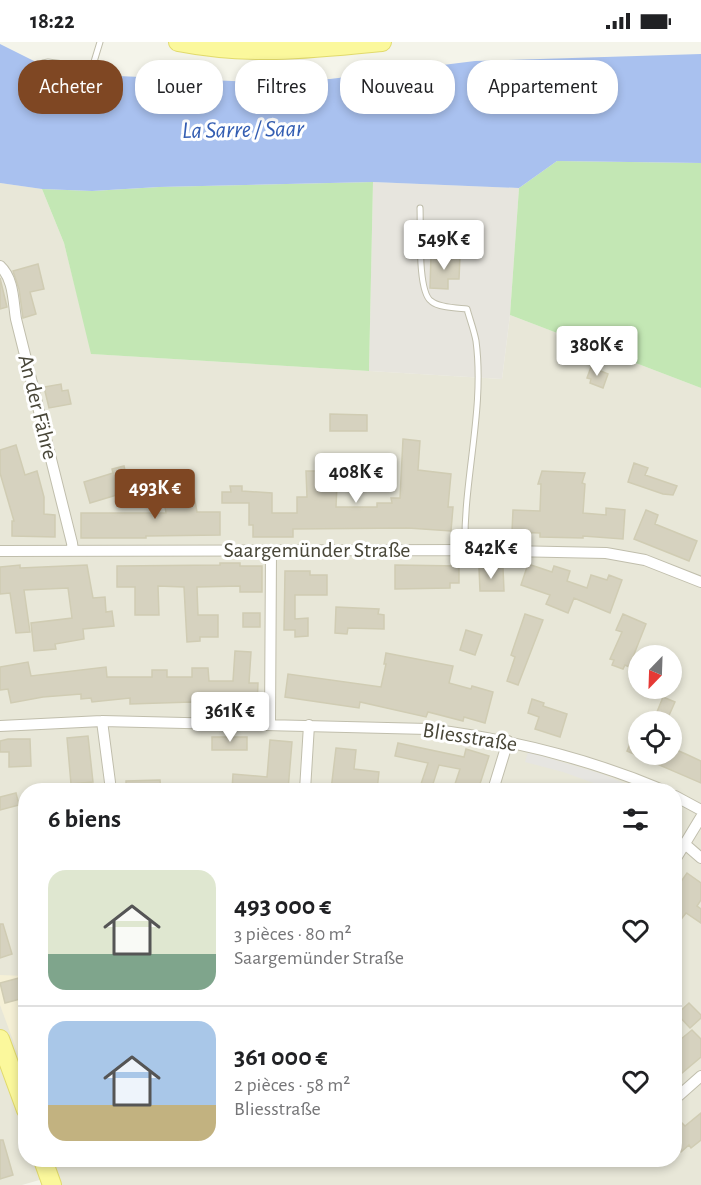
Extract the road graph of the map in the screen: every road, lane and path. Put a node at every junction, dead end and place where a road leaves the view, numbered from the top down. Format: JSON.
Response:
{"nodes":[{"id":1,"x":100,"y":42,"type":"edge"},
{"id":2,"x":178,"y":42,"type":"edge"},
{"id":3,"x":382,"y":42,"type":"edge"},
{"id":4,"x":95,"y":60,"type":"edge"},
{"id":5,"x":420,"y":208,"type":"dead end"},
{"id":6,"x":0,"y":266,"type":"edge"},
{"id":7,"x":73,"y":550,"type":"junction"},
{"id":8,"x":271,"y":550,"type":"junction"},
{"id":9,"x":465,"y":550,"type":"junction"},
{"id":10,"x":0,"y":551,"type":"edge"},
{"id":11,"x":701,"y":582,"type":"edge"},
{"id":12,"x":102,"y":721,"type":"junction"},
{"id":13,"x":270,"y":724,"type":"junction"},
{"id":14,"x":309,"y":725,"type":"junction"},
{"id":15,"x":0,"y":726,"type":"edge"},
{"id":16,"x":508,"y":741,"type":"junction"},
{"id":17,"x":110,"y":783,"type":"edge"},
{"id":18,"x":305,"y":783,"type":"edge"},
{"id":19,"x":495,"y":783,"type":"edge"},
{"id":20,"x":644,"y":783,"type":"edge"},
{"id":21,"x":682,"y":800,"type":"edge"},
{"id":22,"x":701,"y":810,"type":"edge"},
{"id":23,"x":701,"y":817,"type":"edge"},
{"id":24,"x":686,"y":845,"type":"junction"},
{"id":25,"x":682,"y":850,"type":"edge"},
{"id":26,"x":701,"y":858,"type":"edge"},
{"id":27,"x":0,"y":1039,"type":"edge"},
{"id":28,"x":701,"y":1076,"type":"edge"},
{"id":29,"x":18,"y":1088,"type":"edge"},
{"id":30,"x":682,"y":1093,"type":"edge"},
{"id":31,"x":46,"y":1167,"type":"edge"},
{"id":32,"x":52,"y":1185,"type":"edge"}],
"edges":[{"from":1,"to":4,"type":"lane"},
{"from":2,"to":3,"type":"main road"},
{"from":5,"to":9,"type":"lane"},
{"from":6,"to":7,"type":"street","name":"An der Fähre"},
{"from":7,"to":8,"type":"street","name":"Saargemünder Straße"},
{"from":7,"to":10,"type":"street","name":"Saargemünder Straße"},
{"from":8,"to":9,"type":"street","name":"Saargemünder Straße"},
{"from":8,"to":13,"type":"street"},
{"from":9,"to":11,"type":"street","name":"Saargemünder Straße"},
{"from":12,"to":13,"type":"street","name":"Bliesstraße"},
{"from":12,"to":15,"type":"street","name":"Bliesstraße"},
{"from":12,"to":17,"type":"street"},
{"from":13,"to":14,"type":"street","name":"Bliesstraße"},
{"from":14,"to":16,"type":"street","name":"Bliesstraße"},
{"from":14,"to":18,"type":"street"},
{"from":16,"to":19,"type":"street"},
{"from":16,"to":20,"type":"street","name":"Bliesstraße"},
{"from":21,"to":22,"type":"street"},
{"from":23,"to":24,"type":"street"},
{"from":24,"to":25,"type":"street"},
{"from":24,"to":26,"type":"street"},
{"from":27,"to":29,"type":"main road"},
{"from":28,"to":30,"type":"street"},
{"from":31,"to":32,"type":"main road"}]}
